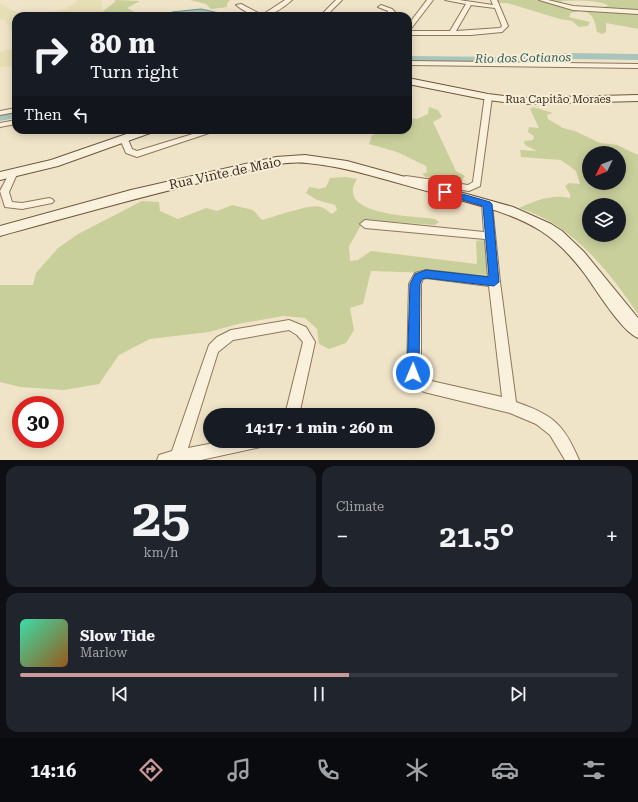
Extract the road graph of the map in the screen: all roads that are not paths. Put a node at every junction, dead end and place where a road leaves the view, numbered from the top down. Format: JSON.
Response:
{"nodes":[{"id":1,"x":289,"y":0,"type":"edge"},
{"id":2,"x":339,"y":0,"type":"edge"},
{"id":3,"x":430,"y":0,"type":"edge"},
{"id":4,"x":448,"y":0,"type":"edge"},
{"id":5,"x":494,"y":0,"type":"edge"},
{"id":6,"x":542,"y":0,"type":"edge"},
{"id":7,"x":470,"y":4,"type":"junction"},
{"id":8,"x":239,"y":5,"type":"dead end"},
{"id":9,"x":381,"y":7,"type":"dead end"},
{"id":10,"x":496,"y":8,"type":"junction"},
{"id":11,"x":254,"y":12,"type":"edge"},
{"id":12,"x":270,"y":12,"type":"edge"},
{"id":13,"x":327,"y":12,"type":"edge"},
{"id":14,"x":392,"y":12,"type":"edge"},
{"id":15,"x":638,"y":12,"type":"edge"},
{"id":16,"x":412,"y":24,"type":"edge"},
{"id":17,"x":412,"y":33,"type":"edge"},
{"id":18,"x":452,"y":33,"type":"junction"},
{"id":19,"x":412,"y":63,"type":"edge"},
{"id":20,"x":638,"y":66,"type":"edge"},
{"id":21,"x":412,"y":82,"type":"edge"},
{"id":22,"x":488,"y":97,"type":"junction"},
{"id":23,"x":638,"y":98,"type":"edge"},
{"id":24,"x":12,"y":111,"type":"edge"},
{"id":25,"x":0,"y":113,"type":"edge"},
{"id":26,"x":12,"y":123,"type":"edge"},
{"id":27,"x":0,"y":125,"type":"edge"},
{"id":28,"x":138,"y":134,"type":"edge"},
{"id":29,"x":201,"y":134,"type":"edge"},
{"id":30,"x":124,"y":139,"type":"junction"},
{"id":31,"x":13,"y":174,"type":"junction"},
{"id":32,"x":0,"y":176,"type":"edge"},
{"id":33,"x":388,"y":176,"type":"junction"},
{"id":34,"x":49,"y":201,"type":"dead end"},
{"id":35,"x":487,"y":204,"type":"junction"},
{"id":36,"x":365,"y":224,"type":"dead end"},
{"id":37,"x":0,"y":231,"type":"edge"},
{"id":38,"x":490,"y":236,"type":"junction"},
{"id":39,"x":494,"y":282,"type":"junction"},
{"id":40,"x":638,"y":330,"type":"edge"},
{"id":41,"x":510,"y":406,"type":"junction"},
{"id":42,"x":294,"y":408,"type":"edge"},
{"id":43,"x":223,"y":448,"type":"edge"},
{"id":44,"x":171,"y":458,"type":"edge"},
{"id":45,"x":572,"y":460,"type":"edge"}],
"edges":[{"from":1,"to":12,"type":"street"},
{"from":2,"to":13,"type":"street"},
{"from":3,"to":16,"type":"street"},
{"from":4,"to":7,"type":"street"},
{"from":5,"to":10,"type":"street"},
{"from":6,"to":15,"type":"street"},
{"from":7,"to":10,"type":"street"},
{"from":7,"to":18,"type":"street"},
{"from":8,"to":11,"type":"street"},
{"from":9,"to":14,"type":"street"},
{"from":10,"to":18,"type":"street"},
{"from":17,"to":18,"type":"street"},
{"from":19,"to":20,"type":"street"},
{"from":21,"to":22,"type":"main road","name":"Rua Capitão Moraes"},
{"from":22,"to":23,"type":"main road","name":"Rua Capitão Moraes"},
{"from":22,"to":33,"type":"street"},
{"from":24,"to":25,"type":"street"},
{"from":26,"to":27,"type":"street"},
{"from":28,"to":30,"type":"main road"},
{"from":29,"to":30,"type":"street"},
{"from":30,"to":31,"type":"main road"},
{"from":31,"to":32,"type":"main road"},
{"from":31,"to":34,"type":"street"},
{"from":33,"to":35,"type":"main road","name":"Rua Vinte de Maio"},
{"from":33,"to":37,"type":"main road","name":"Rua Vinte de Maio"},
{"from":35,"to":38,"type":"street"},
{"from":35,"to":40,"type":"main road","name":"Rua Vinte de Maio"},
{"from":36,"to":38,"type":"street"},
{"from":38,"to":39,"type":"street"},
{"from":39,"to":41,"type":"street"},
{"from":39,"to":41,"type":"street"},
{"from":41,"to":45,"type":"street"},
{"from":42,"to":44,"type":"street"},
{"from":43,"to":44,"type":"street"}]}
